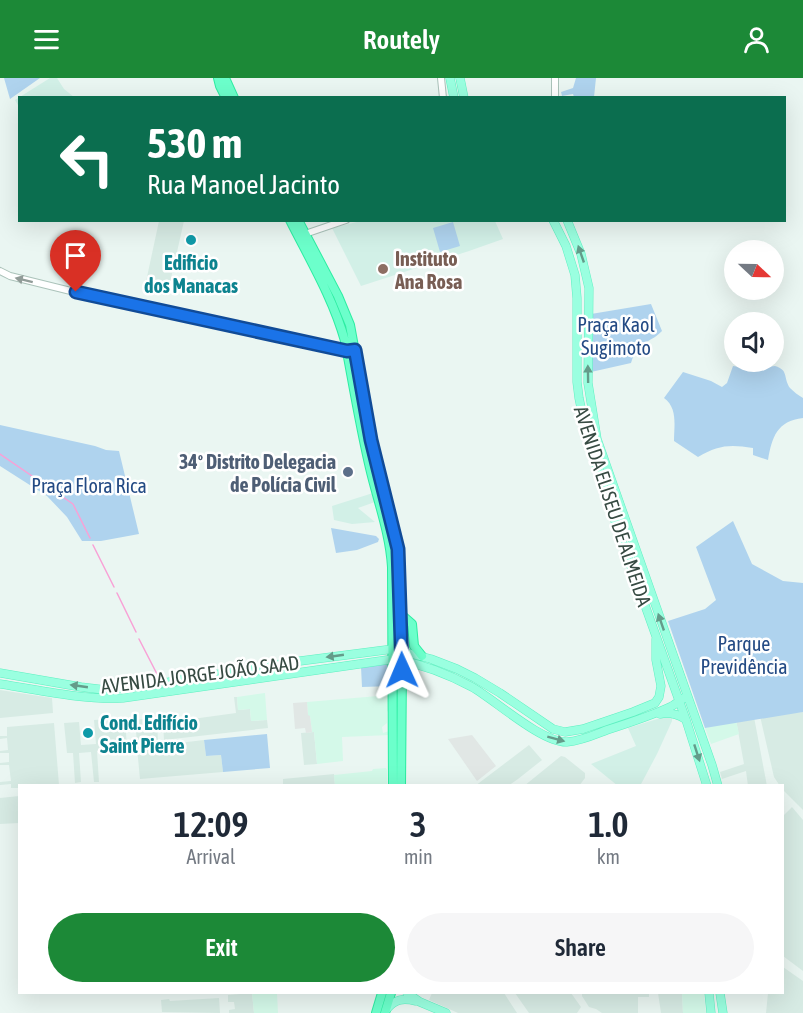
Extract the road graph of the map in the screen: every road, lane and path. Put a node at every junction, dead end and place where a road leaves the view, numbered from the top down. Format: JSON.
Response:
{"nodes":[{"id":1,"x":218,"y":78,"type":"edge"},
{"id":2,"x":225,"y":78,"type":"edge"},
{"id":3,"x":441,"y":78,"type":"edge"},
{"id":4,"x":450,"y":78,"type":"edge"},
{"id":5,"x":460,"y":78,"type":"edge"},
{"id":6,"x":555,"y":78,"type":"edge"},
{"id":7,"x":225,"y":96,"type":"edge"},
{"id":8,"x":233,"y":96,"type":"edge"},
{"id":9,"x":443,"y":96,"type":"edge"},
{"id":10,"x":454,"y":96,"type":"edge"},
{"id":11,"x":464,"y":96,"type":"edge"},
{"id":12,"x":555,"y":96,"type":"edge"},
{"id":13,"x":292,"y":222,"type":"edge"},
{"id":14,"x":299,"y":222,"type":"edge"},
{"id":15,"x":340,"y":222,"type":"edge"},
{"id":16,"x":554,"y":222,"type":"edge"},
{"id":17,"x":568,"y":222,"type":"edge"},
{"id":18,"x":302,"y":235,"type":"junction"},
{"id":19,"x":0,"y":271,"type":"edge"},
{"id":20,"x":351,"y":351,"type":"junction"},
{"id":21,"x":397,"y":616,"type":"junction"},
{"id":22,"x":656,"y":639,"type":"junction"},
{"id":23,"x":397,"y":650,"type":"junction"},
{"id":24,"x":422,"y":656,"type":"junction"},
{"id":25,"x":398,"y":660,"type":"junction"},
{"id":26,"x":665,"y":663,"type":"junction"},
{"id":27,"x":656,"y":666,"type":"junction"},
{"id":28,"x":457,"y":669,"type":"junction"},
{"id":29,"x":0,"y":673,"type":"edge"},
{"id":30,"x":216,"y":674,"type":"junction"},
{"id":31,"x":20,"y":676,"type":"junction"},
{"id":32,"x":453,"y":678,"type":"junction"},
{"id":33,"x":681,"y":678,"type":"junction"},
{"id":34,"x":0,"y":684,"type":"edge"},
{"id":35,"x":218,"y":684,"type":"junction"},
{"id":36,"x":19,"y":687,"type":"junction"},
{"id":37,"x":687,"y":696,"type":"junction"},
{"id":38,"x":679,"y":701,"type":"junction"},
{"id":39,"x":652,"y":715,"type":"junction"},
{"id":40,"x":686,"y":720,"type":"junction"},
{"id":41,"x":393,"y":784,"type":"edge"},
{"id":42,"x":401,"y":784,"type":"edge"},
{"id":43,"x":706,"y":784,"type":"edge"},
{"id":44,"x":717,"y":784,"type":"edge"},
{"id":45,"x":382,"y":994,"type":"edge"},
{"id":46,"x":391,"y":994,"type":"edge"},
{"id":47,"x":408,"y":994,"type":"edge"},
{"id":48,"x":709,"y":994,"type":"edge"},
{"id":49,"x":720,"y":994,"type":"edge"},
{"id":50,"x":420,"y":1002,"type":"junction"},
{"id":51,"x":386,"y":1011,"type":"edge"},
{"id":52,"x":376,"y":1013,"type":"edge"},
{"id":53,"x":447,"y":1013,"type":"edge"},
{"id":54,"x":711,"y":1013,"type":"edge"},
{"id":55,"x":723,"y":1013,"type":"edge"}],
"edges":[{"from":1,"to":7,"type":"highway"},
{"from":2,"to":8,"type":"highway"},
{"from":3,"to":9,"type":"street"},
{"from":4,"to":10,"type":"main road"},
{"from":5,"to":11,"type":"main road"},
{"from":6,"to":12,"type":"street"},
{"from":13,"to":18,"type":"highway"},
{"from":14,"to":18,"type":"highway"},
{"from":15,"to":18,"type":"street"},
{"from":16,"to":22,"type":"main road","name":"AVENIDA ELISEU DE ALMEIDA"},
{"from":33,"to":17,"type":"main road","name":"AVENIDA ELISEU DE ALMEIDA","one_way":true},
{"from":18,"to":20,"type":"highway"},
{"from":20,"to":19,"type":"street","one_way":true},
{"from":20,"to":21,"type":"highway"},
{"from":21,"to":23,"type":"highway"},
{"from":21,"to":24,"type":"highway"},
{"from":22,"to":26,"type":"main road","name":"AVENIDA ELISEU DE ALMEIDA"},
{"from":22,"to":27,"type":"main road"},
{"from":23,"to":24,"type":"main road"},
{"from":23,"to":25,"type":"highway"},
{"from":23,"to":30,"type":"main road","name":"AVENIDA JORGE JOÃO SAAD","one_way":true},
{"from":24,"to":28,"type":"main road"},
{"from":25,"to":32,"type":"main road"},
{"from":25,"to":35,"type":"main road","name":"AVENIDA JORGE JOÃO SAAD"},
{"from":25,"to":41,"type":"highway"},
{"from":25,"to":42,"type":"highway"},
{"from":26,"to":27,"type":"main road"},
{"from":26,"to":33,"type":"main road"},
{"from":26,"to":38,"type":"main road","name":"AVENIDA ELISEU DE ALMEIDA"},
{"from":27,"to":28,"type":"main road"},
{"from":28,"to":32,"type":"main road"},
{"from":29,"to":31,"type":"main road","name":"AVENIDA JORGE JOÃO SAAD"},
{"from":30,"to":31,"type":"main road","name":"AVENIDA JORGE JOÃO SAAD","one_way":true},
{"from":30,"to":35,"type":"main road"},
{"from":31,"to":36,"type":"main road"},
{"from":32,"to":39,"type":"main road","one_way":true},
{"from":33,"to":37,"type":"main road","name":"AVENIDA ELISEU DE ALMEIDA"},
{"from":34,"to":36,"type":"main road","name":"AVENIDA JORGE JOÃO SAAD"},
{"from":35,"to":36,"type":"main road","name":"AVENIDA JORGE JOÃO SAAD"},
{"from":37,"to":38,"type":"main road"},
{"from":37,"to":44,"type":"main road","name":"AVENIDA ELISEU DE ALMEIDA"},
{"from":38,"to":39,"type":"main road"},
{"from":38,"to":40,"type":"main road","name":"AVENIDA ELISEU DE ALMEIDA"},
{"from":39,"to":40,"type":"main road"},
{"from":40,"to":43,"type":"main road","name":"AVENIDA ELISEU DE ALMEIDA","one_way":true},
{"from":45,"to":52,"type":"highway"},
{"from":46,"to":51,"type":"highway"},
{"from":47,"to":50,"type":"main road"},
{"from":48,"to":54,"type":"main road"},
{"from":49,"to":55,"type":"main road"},
{"from":50,"to":51,"type":"main road"},
{"from":50,"to":53,"type":"main road"}]}
